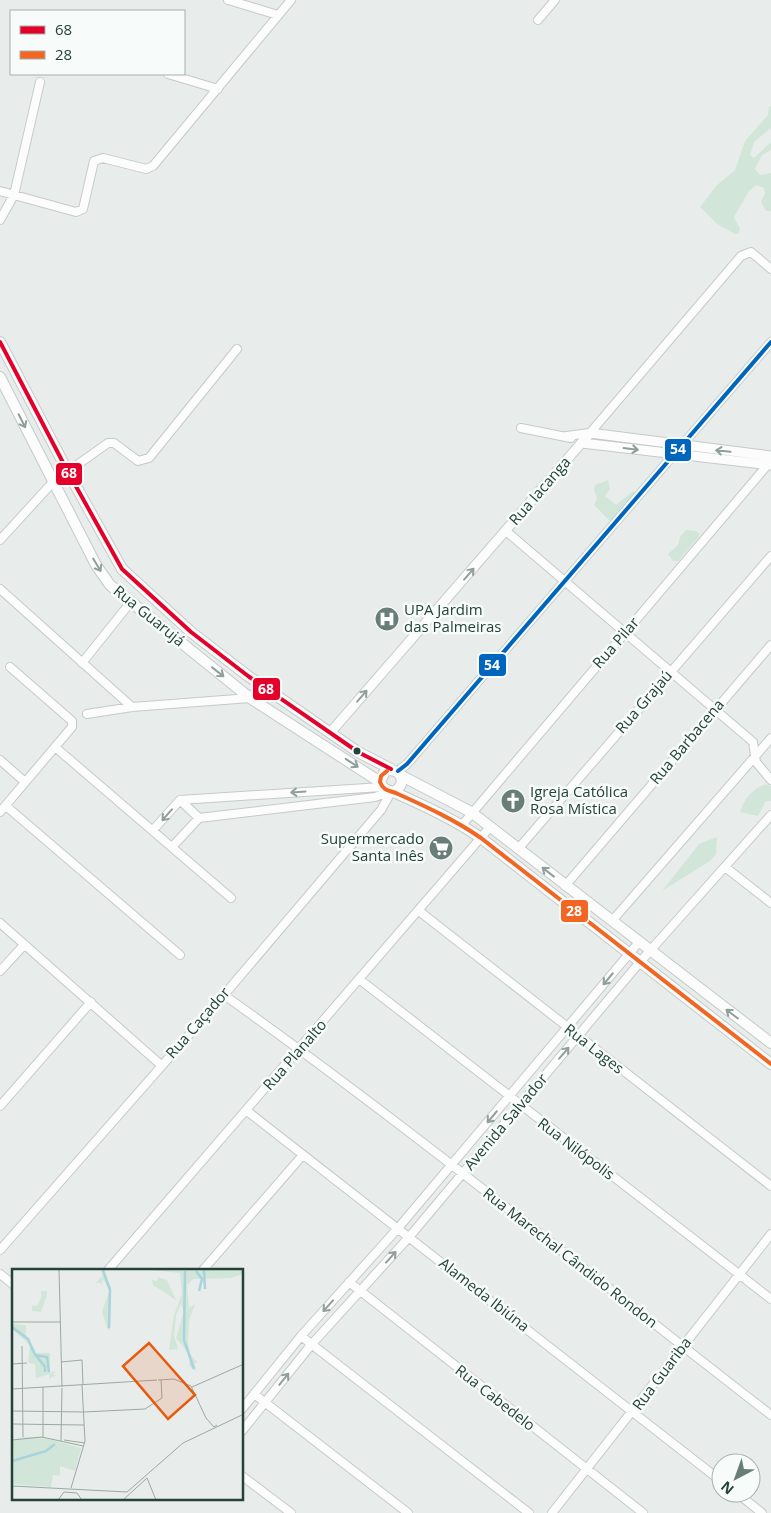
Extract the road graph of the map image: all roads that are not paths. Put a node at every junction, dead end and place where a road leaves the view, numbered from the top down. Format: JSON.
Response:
{"nodes":[{"id":1,"x":228,"y":0,"type":"edge"},
{"id":2,"x":291,"y":0,"type":"edge"},
{"id":3,"x":555,"y":0,"type":"edge"},
{"id":4,"x":278,"y":15,"type":"junction"},
{"id":5,"x":538,"y":20,"type":"dead end"},
{"id":6,"x":172,"y":75,"type":"edge"},
{"id":7,"x":40,"y":82,"type":"dead end"},
{"id":8,"x":218,"y":88,"type":"junction"},
{"id":9,"x":0,"y":191,"type":"edge"},
{"id":10,"x":14,"y":195,"type":"junction"},
{"id":11,"x":0,"y":220,"type":"edge"},
{"id":12,"x":771,"y":269,"type":"edge"},
{"id":13,"x":0,"y":342,"type":"edge"},
{"id":14,"x":771,"y":342,"type":"edge"},
{"id":15,"x":238,"y":349,"type":"dead end"},
{"id":16,"x":0,"y":377,"type":"edge"},
{"id":17,"x":521,"y":428,"type":"dead end"},
{"id":18,"x":590,"y":433,"type":"junction"},
{"id":19,"x":566,"y":436,"type":"junction"},
{"id":20,"x":582,"y":443,"type":"junction"},
{"id":21,"x":683,"y":446,"type":"junction"},
{"id":22,"x":676,"y":454,"type":"junction"},
{"id":23,"x":771,"y":456,"type":"edge"},
{"id":24,"x":770,"y":464,"type":"edge"},
{"id":25,"x":68,"y":472,"type":"junction"},
{"id":26,"x":53,"y":482,"type":"junction"},
{"id":27,"x":506,"y":531,"type":"junction"},
{"id":28,"x":0,"y":540,"type":"edge"},
{"id":29,"x":771,"y":556,"type":"edge"},
{"id":30,"x":566,"y":581,"type":"junction"},
{"id":31,"x":0,"y":589,"type":"edge"},
{"id":32,"x":130,"y":603,"type":"junction"},
{"id":33,"x":626,"y":632,"type":"junction"},
{"id":34,"x":771,"y":645,"type":"edge"},
{"id":35,"x":82,"y":663,"type":"junction"},
{"id":36,"x":10,"y":667,"type":"dead end"},
{"id":37,"x":670,"y":671,"type":"junction"},
{"id":38,"x":262,"y":685,"type":"junction"},
{"id":39,"x":250,"y":698,"type":"junction"},
{"id":40,"x":132,"y":707,"type":"junction"},
{"id":41,"x":714,"y":710,"type":"junction"},
{"id":42,"x":87,"y":714,"type":"dead end"},
{"id":43,"x":330,"y":733,"type":"junction"},
{"id":44,"x":771,"y":738,"type":"edge"},
{"id":45,"x":56,"y":747,"type":"junction"},
{"id":46,"x":756,"y":756,"type":"junction"},
{"id":47,"x":0,"y":760,"type":"edge"},
{"id":48,"x":397,"y":773,"type":"junction"},
{"id":49,"x":771,"y":780,"type":"edge"},
{"id":50,"x":25,"y":782,"type":"junction"},
{"id":51,"x":387,"y":789,"type":"junction"},
{"id":52,"x":180,"y":800,"type":"junction"},
{"id":53,"x":6,"y":806,"type":"junction"},
{"id":54,"x":0,"y":812,"type":"edge"},
{"id":55,"x":472,"y":812,"type":"junction"},
{"id":56,"x":771,"y":815,"type":"edge"},
{"id":57,"x":199,"y":818,"type":"junction"},
{"id":58,"x":462,"y":825,"type":"junction"},
{"id":59,"x":490,"y":826,"type":"junction"},
{"id":60,"x":153,"y":830,"type":"junction"},
{"id":61,"x":480,"y":838,"type":"junction"},
{"id":62,"x":172,"y":847,"type":"junction"},
{"id":63,"x":518,"y":849,"type":"junction"},
{"id":64,"x":725,"y":867,"type":"junction"},
{"id":65,"x":565,"y":886,"type":"junction"},
{"id":66,"x":231,"y":898,"type":"dead end"},
{"id":67,"x":771,"y":903,"type":"edge"},
{"id":68,"x":419,"y":911,"type":"junction"},
{"id":69,"x":612,"y":921,"type":"junction"},
{"id":70,"x":0,"y":923,"type":"edge"},
{"id":71,"x":639,"y":942,"type":"junction"},
{"id":72,"x":24,"y":944,"type":"junction"},
{"id":73,"x":651,"y":951,"type":"junction"},
{"id":74,"x":629,"y":953,"type":"junction"},
{"id":75,"x":180,"y":954,"type":"dead end"},
{"id":76,"x":640,"y":962,"type":"junction"},
{"id":77,"x":0,"y":971,"type":"edge"},
{"id":78,"x":359,"y":979,"type":"junction"},
{"id":79,"x":224,"y":995,"type":"junction"},
{"id":80,"x":91,"y":1002,"type":"junction"},
{"id":81,"x":566,"y":1028,"type":"junction"},
{"id":82,"x":578,"y":1037,"type":"junction"},
{"id":83,"x":771,"y":1043,"type":"edge"},
{"id":84,"x":300,"y":1049,"type":"junction"},
{"id":85,"x":771,"y":1064,"type":"edge"},
{"id":86,"x":161,"y":1065,"type":"junction"},
{"id":87,"x":508,"y":1096,"type":"junction"},
{"id":88,"x":519,"y":1105,"type":"junction"},
{"id":89,"x":0,"y":1106,"type":"edge"},
{"id":90,"x":247,"y":1111,"type":"junction"},
{"id":91,"x":302,"y":1156,"type":"junction"},
{"id":92,"x":452,"y":1164,"type":"junction"},
{"id":93,"x":463,"y":1174,"type":"junction"},
{"id":94,"x":771,"y":1186,"type":"edge"},
{"id":95,"x":398,"y":1227,"type":"junction"},
{"id":96,"x":771,"y":1234,"type":"edge"},
{"id":97,"x":410,"y":1236,"type":"junction"},
{"id":98,"x":0,"y":1250,"type":"edge"},
{"id":99,"x":109,"y":1269,"type":"edge"},
{"id":100,"x":204,"y":1269,"type":"edge"},
{"id":101,"x":0,"y":1274,"type":"edge"},
{"id":102,"x":739,"y":1274,"type":"junction"},
{"id":103,"x":349,"y":1282,"type":"junction"},
{"id":104,"x":12,"y":1283,"type":"edge"},
{"id":105,"x":359,"y":1292,"type":"junction"},
{"id":106,"x":771,"y":1299,"type":"edge"},
{"id":107,"x":301,"y":1336,"type":"junction"},
{"id":108,"x":311,"y":1345,"type":"junction"},
{"id":109,"x":683,"y":1346,"type":"junction"},
{"id":110,"x":254,"y":1394,"type":"junction"},
{"id":111,"x":265,"y":1402,"type":"junction"},
{"id":112,"x":244,"y":1406,"type":"edge"},
{"id":113,"x":633,"y":1413,"type":"junction"},
{"id":114,"x":771,"y":1415,"type":"edge"},
{"id":115,"x":244,"y":1429,"type":"edge"},
{"id":116,"x":587,"y":1470,"type":"junction"},
{"id":117,"x":711,"y":1473,"type":"edge"},
{"id":118,"x":244,"y":1478,"type":"edge"},
{"id":119,"x":749,"y":1503,"type":"edge"},
{"id":120,"x":291,"y":1513,"type":"edge"},
{"id":121,"x":408,"y":1513,"type":"edge"},
{"id":122,"x":529,"y":1513,"type":"edge"},
{"id":123,"x":552,"y":1513,"type":"edge"},
{"id":124,"x":643,"y":1513,"type":"edge"},
{"id":125,"x":762,"y":1513,"type":"edge"}],
"edges":[{"from":1,"to":4,"type":"street"},
{"from":2,"to":4,"type":"street"},
{"from":3,"to":5,"type":"street"},
{"from":4,"to":8,"type":"street"},
{"from":6,"to":8,"type":"street"},
{"from":7,"to":10,"type":"street"},
{"from":8,"to":10,"type":"street"},
{"from":9,"to":10,"type":"street"},
{"from":10,"to":11,"type":"street"},
{"from":12,"to":18,"type":"street","name":"Rua Iacanga"},
{"from":13,"to":25,"type":"main road","name":"Rua Guarujá"},
{"from":14,"to":21,"type":"street"},
{"from":15,"to":25,"type":"street"},
{"from":16,"to":26,"type":"main road","name":"Rua Guarujá","one_way":true},
{"from":17,"to":19,"type":"street"},
{"from":18,"to":19,"type":"street"},
{"from":18,"to":20,"type":"street","name":"Rua Iacanga"},
{"from":18,"to":21,"type":"street"},
{"from":19,"to":20,"type":"street"},
{"from":20,"to":22,"type":"street","one_way":true},
{"from":20,"to":27,"type":"street","name":"Rua Iacanga"},
{"from":21,"to":22,"type":"street"},
{"from":23,"to":21,"type":"street","one_way":true},
{"from":22,"to":24,"type":"street"},
{"from":22,"to":30,"type":"street"},
{"from":24,"to":33,"type":"street","name":"Rua Pilar"},
{"from":25,"to":26,"type":"street"},
{"from":25,"to":38,"type":"main road","name":"Rua Guarujá"},
{"from":26,"to":28,"type":"street"},
{"from":26,"to":32,"type":"main road","name":"Rua Guarujá","one_way":true},
{"from":27,"to":30,"type":"street"},
{"from":43,"to":27,"type":"street","name":"Rua Iacanga","one_way":true},
{"from":29,"to":37,"type":"street","name":"Rua Grajaú"},
{"from":30,"to":33,"type":"street"},
{"from":30,"to":48,"type":"street"},
{"from":31,"to":35,"type":"street"},
{"from":32,"to":35,"type":"street"},
{"from":32,"to":39,"type":"main road","name":"Rua Guarujá","one_way":true},
{"from":33,"to":37,"type":"street"},
{"from":33,"to":55,"type":"street","name":"Rua Pilar"},
{"from":34,"to":41,"type":"street","name":"Rua Barbacena"},
{"from":35,"to":40,"type":"street"},
{"from":36,"to":45,"type":"street"},
{"from":37,"to":41,"type":"street"},
{"from":37,"to":63,"type":"street","name":"Rua Grajaú"},
{"from":38,"to":39,"type":"street"},
{"from":38,"to":43,"type":"main road","name":"Rua Guarujá"},
{"from":39,"to":40,"type":"street"},
{"from":39,"to":51,"type":"main road","name":"Rua Guarujá","one_way":true},
{"from":40,"to":42,"type":"street"},
{"from":41,"to":46,"type":"street"},
{"from":41,"to":65,"type":"street","name":"Rua Barbacena"},
{"from":43,"to":48,"type":"main road","name":"Rua Guarujá"},
{"from":44,"to":46,"type":"street"},
{"from":45,"to":50,"type":"street"},
{"from":45,"to":60,"type":"street"},
{"from":46,"to":49,"type":"street"},
{"from":46,"to":69,"type":"street"},
{"from":47,"to":50,"type":"street"},
{"from":48,"to":51,"type":"main road"},
{"from":48,"to":51,"type":"main road"},
{"from":48,"to":55,"type":"main road","name":"Rua Guarujá"},
{"from":50,"to":53,"type":"street"},
{"from":51,"to":52,"type":"street","one_way":true},
{"from":51,"to":57,"type":"street"},
{"from":51,"to":58,"type":"main road","name":"Rua Guarujá"},
{"from":51,"to":79,"type":"street","name":"Rua Caçador"},
{"from":52,"to":57,"type":"street"},
{"from":52,"to":60,"type":"street","one_way":true},
{"from":53,"to":54,"type":"street"},
{"from":53,"to":75,"type":"street"},
{"from":55,"to":58,"type":"street","name":"Rua Pilar"},
{"from":55,"to":59,"type":"main road","name":"Rua Guarujá"},
{"from":56,"to":64,"type":"street","name":"Avenida Salvador"},
{"from":57,"to":62,"type":"street"},
{"from":58,"to":61,"type":"main road","name":"Rua Guarujá"},
{"from":59,"to":61,"type":"street","name":"Rua Planalto"},
{"from":59,"to":63,"type":"main road","name":"Rua Guarujá"},
{"from":60,"to":62,"type":"street"},
{"from":61,"to":68,"type":"street","name":"Rua Planalto"},
{"from":61,"to":74,"type":"main road","name":"Rua Guarujá"},
{"from":62,"to":66,"type":"street"},
{"from":65,"to":63,"type":"main road","name":"Rua Guarujá","one_way":true},
{"from":64,"to":67,"type":"street"},
{"from":64,"to":73,"type":"street","name":"Avenida Salvador"},
{"from":65,"to":69,"type":"main road","name":"Rua Guarujá"},
{"from":68,"to":78,"type":"street","name":"Rua Planalto"},
{"from":68,"to":81,"type":"street","name":"Rua Lages"},
{"from":69,"to":71,"type":"main road","name":"Rua Guarujá"},
{"from":70,"to":72,"type":"street"},
{"from":71,"to":73,"type":"main road","name":"Rua Guarujá"},
{"from":71,"to":74,"type":"street","name":"Avenida Salvador"},
{"from":72,"to":77,"type":"street"},
{"from":72,"to":80,"type":"street"},
{"from":73,"to":76,"type":"street","name":"Avenida Salvador"},
{"from":83,"to":73,"type":"main road","name":"Rua Guarujá","one_way":true},
{"from":74,"to":76,"type":"main road","name":"Rua Guarujá"},
{"from":74,"to":81,"type":"street","name":"Avenida Salvador","one_way":true},
{"from":76,"to":82,"type":"street","name":"Avenida Salvador"},
{"from":76,"to":85,"type":"main road","name":"Rua Guarujá"},
{"from":78,"to":84,"type":"street","name":"Rua Planalto"},
{"from":78,"to":87,"type":"street","name":"Rua Nilópolis"},
{"from":79,"to":84,"type":"street","name":"Rua Marechal Cândido Rondon"},
{"from":79,"to":86,"type":"street","name":"Rua Caçador"},
{"from":80,"to":86,"type":"street"},
{"from":80,"to":89,"type":"street"},
{"from":81,"to":82,"type":"street","name":"Rua Lages"},
{"from":81,"to":87,"type":"street","name":"Avenida Salvador"},
{"from":88,"to":82,"type":"street","name":"Avenida Salvador","one_way":true},
{"from":82,"to":94,"type":"street","name":"Rua Lages"},
{"from":84,"to":90,"type":"street","name":"Rua Planalto"},
{"from":84,"to":92,"type":"street","name":"Rua Marechal Cândido Rondon"},
{"from":86,"to":98,"type":"street","name":"Rua Caçador"},
{"from":87,"to":88,"type":"street","name":"Rua Nilópolis"},
{"from":87,"to":92,"type":"street","name":"Avenida Salvador","one_way":true},
{"from":88,"to":93,"type":"street","name":"Avenida Salvador"},
{"from":88,"to":102,"type":"street","name":"Rua Nilópolis"},
{"from":90,"to":91,"type":"street","name":"Alameda Ibiúna"},
{"from":90,"to":99,"type":"street","name":"Rua Planalto"},
{"from":91,"to":95,"type":"street","name":"Alameda Ibiúna"},
{"from":91,"to":100,"type":"street"},
{"from":92,"to":93,"type":"street","name":"Rua Marechal Cândido Rondon"},
{"from":92,"to":95,"type":"street","name":"Avenida Salvador"},
{"from":93,"to":97,"type":"street","name":"Avenida Salvador"},
{"from":93,"to":109,"type":"street","name":"Rua Marechal Cândido Rondon"},
{"from":95,"to":97,"type":"street","name":"Alameda Ibiúna"},
{"from":95,"to":103,"type":"street","name":"Avenida Salvador"},
{"from":96,"to":102,"type":"street","name":"Rua Guariba"},
{"from":105,"to":97,"type":"street","name":"Avenida Salvador","one_way":true},
{"from":97,"to":113,"type":"street","name":"Alameda Ibiúna"},
{"from":101,"to":104,"type":"street"},
{"from":102,"to":106,"type":"street","name":"Rua Nilópolis"},
{"from":102,"to":109,"type":"street","name":"Rua Guariba"},
{"from":103,"to":105,"type":"street","name":"Rua Cabedelo"},
{"from":103,"to":107,"type":"street","name":"Avenida Salvador","one_way":true},
{"from":105,"to":108,"type":"street","name":"Avenida Salvador"},
{"from":105,"to":116,"type":"street","name":"Rua Cabedelo"},
{"from":107,"to":108,"type":"street"},
{"from":107,"to":110,"type":"street","name":"Avenida Salvador"},
{"from":111,"to":108,"type":"street","name":"Avenida Salvador","one_way":true},
{"from":108,"to":122,"type":"street"},
{"from":109,"to":113,"type":"street","name":"Rua Guariba"},
{"from":109,"to":114,"type":"street","name":"Rua Marechal Cândido Rondon"},
{"from":110,"to":111,"type":"street"},
{"from":110,"to":112,"type":"street","name":"Avenida Salvador"},
{"from":111,"to":115,"type":"street","name":"Avenida Salvador"},
{"from":111,"to":121,"type":"street"},
{"from":113,"to":116,"type":"street","name":"Rua Guariba"},
{"from":113,"to":117,"type":"street","name":"Alameda Ibiúna"},
{"from":116,"to":123,"type":"street","name":"Rua Guariba"},
{"from":116,"to":124,"type":"street","name":"Rua Cabedelo"},
{"from":118,"to":120,"type":"street"},
{"from":119,"to":125,"type":"street"}]}
